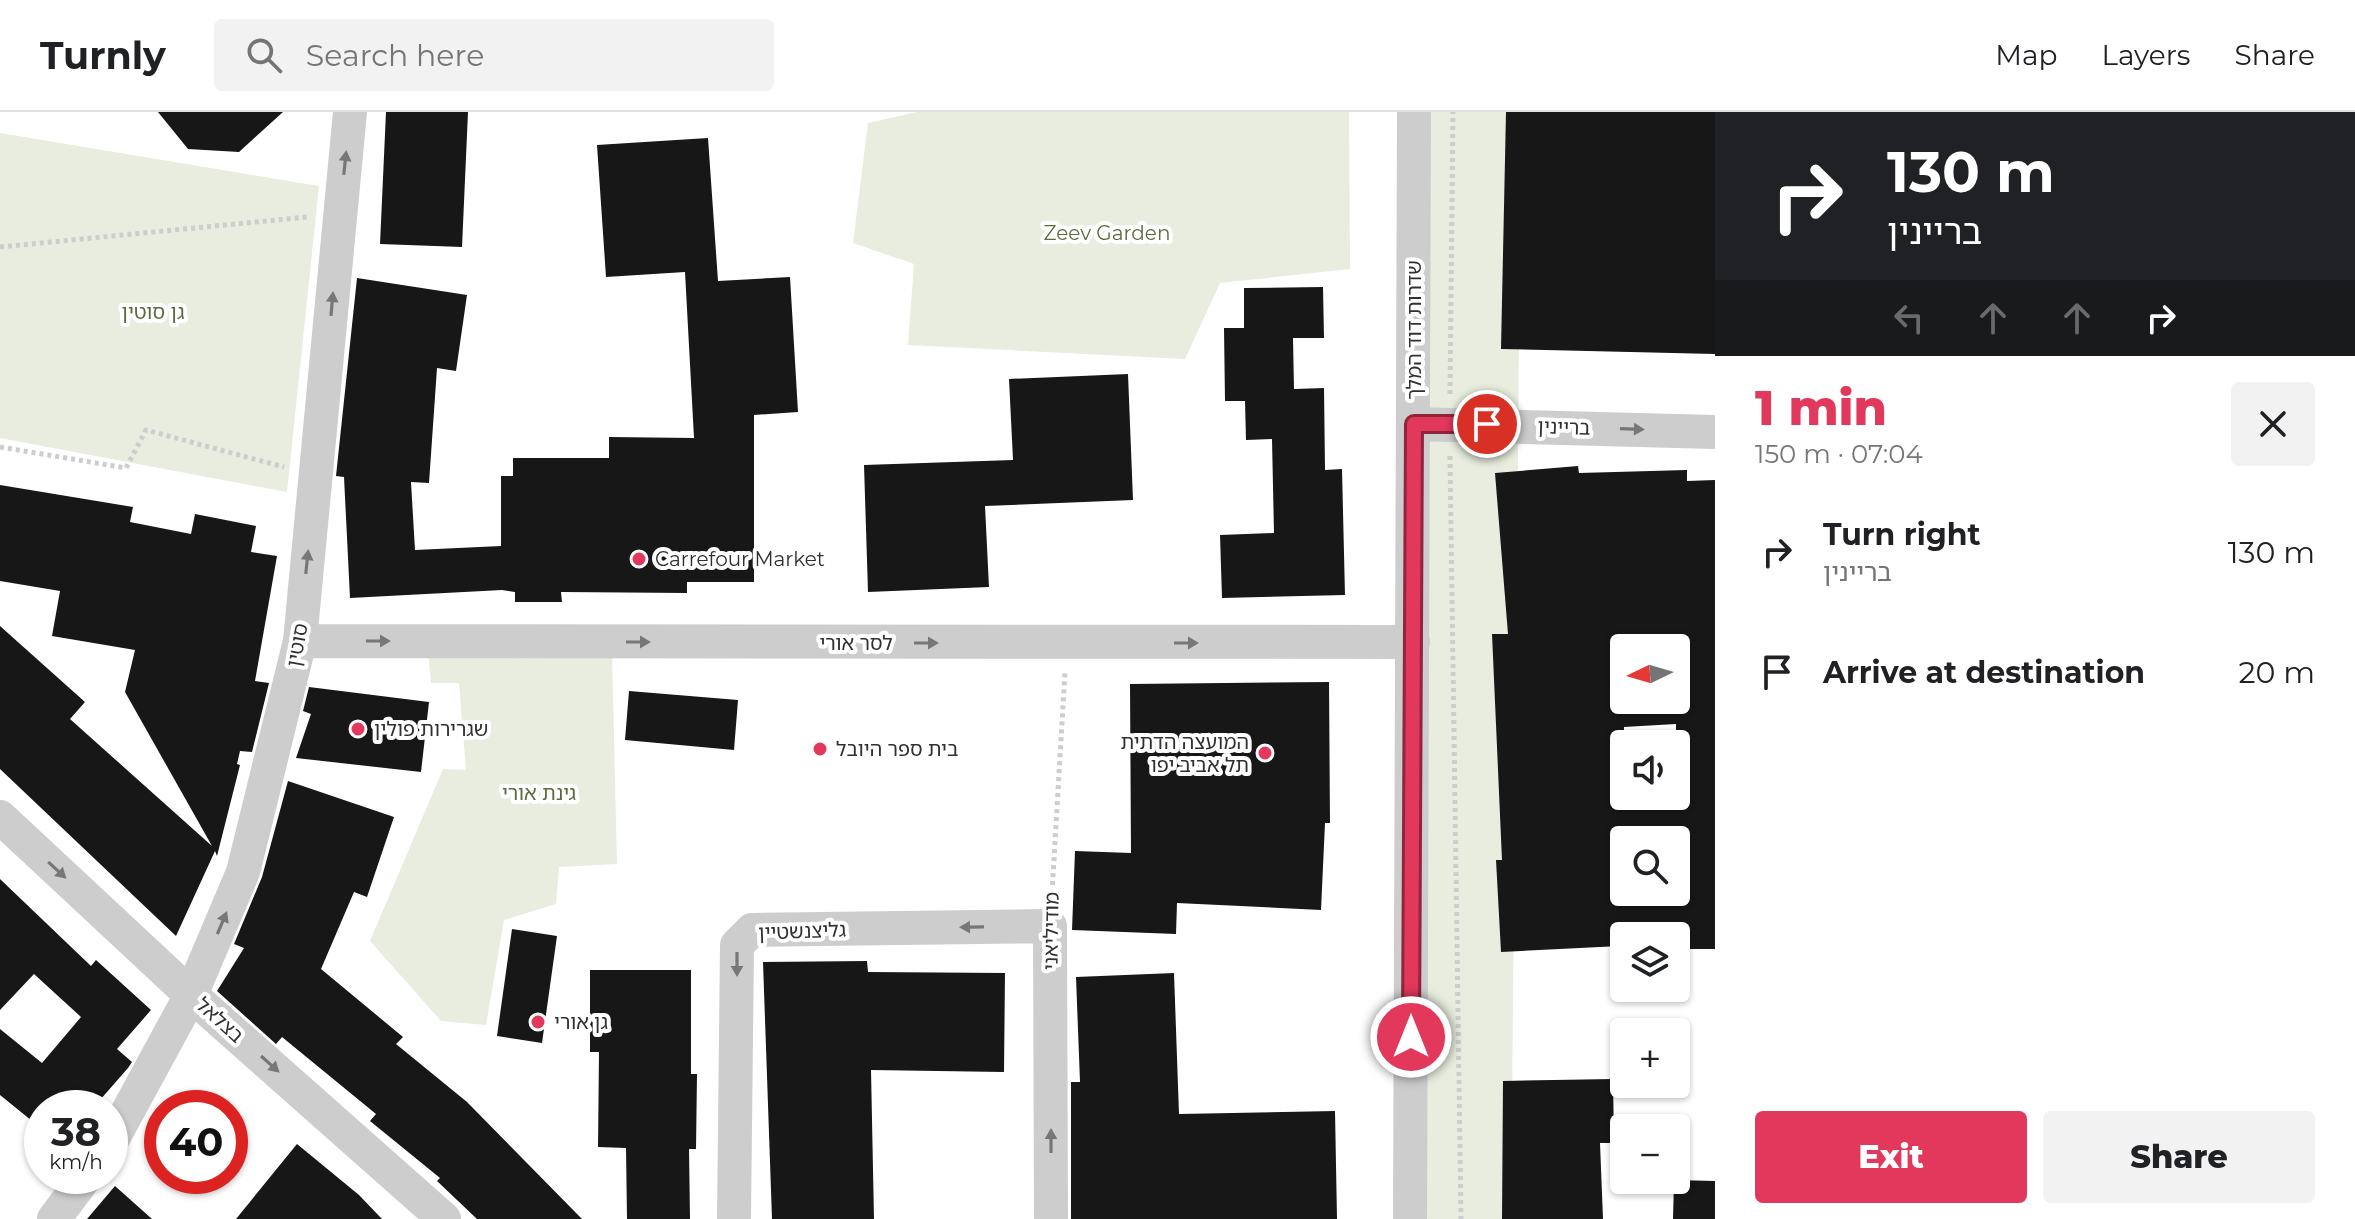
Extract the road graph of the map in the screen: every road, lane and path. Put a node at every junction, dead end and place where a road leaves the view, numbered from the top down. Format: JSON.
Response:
{"nodes":[{"id":1,"x":350,"y":112,"type":"edge"},
{"id":2,"x":1414,"y":112,"type":"edge"},
{"id":3,"x":1453,"y":112,"type":"edge"},
{"id":4,"x":340,"y":214,"type":"junction"},
{"id":5,"x":0,"y":247,"type":"edge"},
{"id":6,"x":1449,"y":423,"type":"junction"},
{"id":7,"x":1414,"y":424,"type":"junction"},
{"id":8,"x":1715,"y":432,"type":"edge"},
{"id":9,"x":0,"y":447,"type":"edge"},
{"id":10,"x":316,"y":476,"type":"junction"},
{"id":11,"x":300,"y":641,"type":"junction"},
{"id":12,"x":1413,"y":642,"type":"junction"},
{"id":13,"x":1067,"y":643,"type":"junction"},
{"id":14,"x":0,"y":817,"type":"edge"},
{"id":15,"x":1050,"y":926,"type":"junction"},
{"id":16,"x":191,"y":995,"type":"junction"},
{"id":17,"x":128,"y":1111,"type":"edge"},
{"id":18,"x":73,"y":1194,"type":"edge"},
{"id":19,"x":54,"y":1219,"type":"edge"},
{"id":20,"x":444,"y":1219,"type":"edge"},
{"id":21,"x":734,"y":1219,"type":"edge"},
{"id":22,"x":1051,"y":1219,"type":"edge"},
{"id":23,"x":1410,"y":1219,"type":"edge"},
{"id":24,"x":1461,"y":1219,"type":"edge"}],
"edges":[{"from":4,"to":1,"type":"street","name":"סוטין","one_way":true},
{"from":2,"to":7,"type":"street","name":"שדרות דוד המלך"},
{"from":3,"to":6,"type":"path"},
{"from":4,"to":5,"type":"path"},
{"from":10,"to":4,"type":"street","name":"סוטין","one_way":true},
{"from":6,"to":7,"type":"street","name":"בריינין"},
{"from":6,"to":8,"type":"street","name":"בריינין","one_way":true},
{"from":6,"to":24,"type":"path"},
{"from":7,"to":12,"type":"street","name":"שדרות דוד המלך"},
{"from":9,"to":10,"type":"path"},
{"from":11,"to":10,"type":"street","name":"סוטין","one_way":true},
{"from":11,"to":13,"type":"street","name":"לסר אורי","one_way":true},
{"from":16,"to":11,"type":"street","name":"סוטין","one_way":true},
{"from":13,"to":12,"type":"street","name":"לסר אורי","one_way":true},
{"from":12,"to":23,"type":"street","name":"שדרות דוד המלך"},
{"from":13,"to":15,"type":"path","name":"מודיליאני"},
{"from":14,"to":16,"type":"street","name":"בצלאל","one_way":true},
{"from":15,"to":21,"type":"street","name":"גליצנשטיין","one_way":true},
{"from":22,"to":15,"type":"street","name":"מודיליאני","one_way":true},
{"from":16,"to":17,"type":"street","name":"סוטין"},
{"from":16,"to":20,"type":"street","name":"בצלאל","one_way":true},
{"from":18,"to":19,"type":"street"}]}
